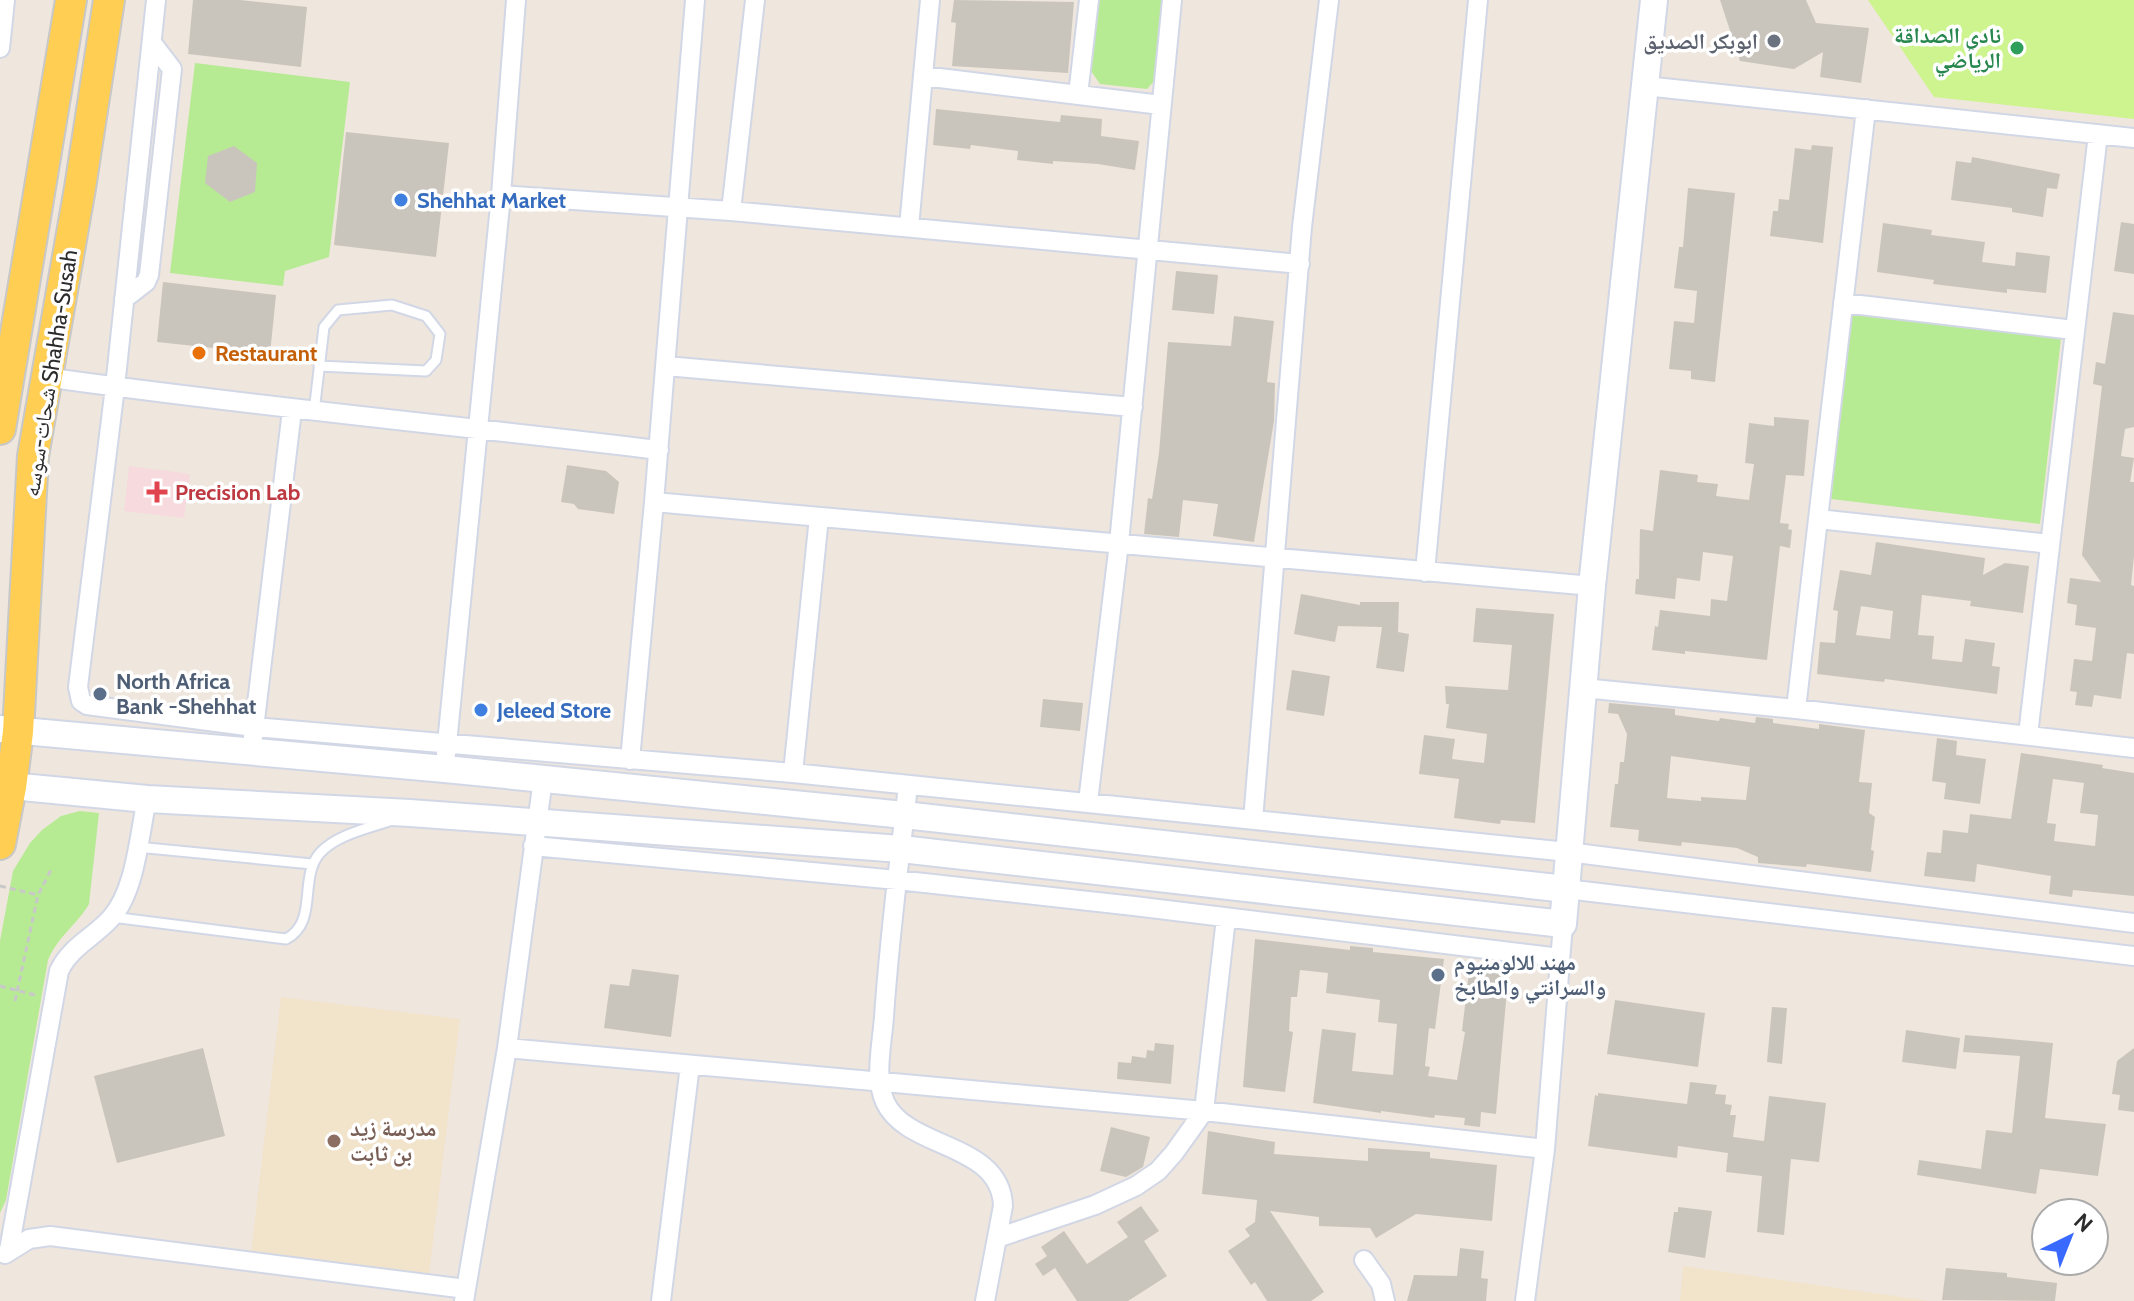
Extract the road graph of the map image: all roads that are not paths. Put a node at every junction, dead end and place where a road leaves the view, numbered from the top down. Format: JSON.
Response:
{"nodes":[{"id":1,"x":5,"y":0,"type":"edge"},
{"id":2,"x":71,"y":0,"type":"edge"},
{"id":3,"x":109,"y":0,"type":"edge"},
{"id":4,"x":156,"y":0,"type":"edge"},
{"id":5,"x":516,"y":0,"type":"edge"},
{"id":6,"x":695,"y":0,"type":"edge"},
{"id":7,"x":755,"y":0,"type":"edge"},
{"id":8,"x":930,"y":0,"type":"edge"},
{"id":9,"x":1089,"y":0,"type":"edge"},
{"id":10,"x":1172,"y":0,"type":"edge"},
{"id":11,"x":1329,"y":0,"type":"edge"},
{"id":12,"x":1478,"y":0,"type":"edge"},
{"id":13,"x":1654,"y":0,"type":"edge"},
{"id":14,"x":0,"y":48,"type":"edge"},
{"id":15,"x":923,"y":76,"type":"junction"},
{"id":16,"x":1645,"y":86,"type":"junction"},
{"id":17,"x":1078,"y":95,"type":"junction"},
{"id":18,"x":1161,"y":105,"type":"junction"},
{"id":19,"x":1866,"y":109,"type":"junction"},
{"id":20,"x":2098,"y":134,"type":"junction"},
{"id":21,"x":2134,"y":138,"type":"edge"},
{"id":22,"x":501,"y":195,"type":"junction"},
{"id":23,"x":677,"y":209,"type":"junction"},
{"id":24,"x":731,"y":211,"type":"junction"},
{"id":25,"x":909,"y":227,"type":"junction"},
{"id":26,"x":1146,"y":250,"type":"junction"},
{"id":27,"x":1300,"y":264,"type":"junction"},
{"id":28,"x":1843,"y":303,"type":"junction"},
{"id":29,"x":2074,"y":330,"type":"junction"},
{"id":30,"x":319,"y":366,"type":"junction"},
{"id":31,"x":666,"y":366,"type":"junction"},
{"id":32,"x":45,"y":377,"type":"junction"},
{"id":33,"x":115,"y":387,"type":"junction"},
{"id":34,"x":1133,"y":407,"type":"junction"},
{"id":35,"x":292,"y":410,"type":"junction"},
{"id":36,"x":314,"y":412,"type":"junction"},
{"id":37,"x":477,"y":427,"type":"junction"},
{"id":38,"x":0,"y":429,"type":"edge"},
{"id":39,"x":659,"y":450,"type":"junction"},
{"id":40,"x":654,"y":502,"type":"junction"},
{"id":41,"x":819,"y":517,"type":"junction"},
{"id":42,"x":1818,"y":519,"type":"junction"},
{"id":43,"x":1119,"y":543,"type":"junction"},
{"id":44,"x":2050,"y":544,"type":"junction"},
{"id":45,"x":1277,"y":557,"type":"junction"},
{"id":46,"x":1425,"y":572,"type":"junction"},
{"id":47,"x":1592,"y":586,"type":"junction"},
{"id":48,"x":1583,"y":688,"type":"junction"},
{"id":49,"x":1796,"y":709,"type":"junction"},
{"id":50,"x":9,"y":730,"type":"edge"},
{"id":51,"x":2028,"y":735,"type":"junction"},
{"id":52,"x":252,"y":740,"type":"junction"},
{"id":53,"x":447,"y":742,"type":"junction"},
{"id":54,"x":2134,"y":748,"type":"edge"},
{"id":55,"x":630,"y":760,"type":"junction"},
{"id":56,"x":445,"y":769,"type":"junction"},
{"id":57,"x":793,"y":773,"type":"junction"},
{"id":58,"x":543,"y":779,"type":"junction"},
{"id":59,"x":6,"y":786,"type":"edge"},
{"id":60,"x":908,"y":786,"type":"junction"},
{"id":61,"x":147,"y":799,"type":"junction"},
{"id":62,"x":1088,"y":802,"type":"junction"},
{"id":63,"x":410,"y":813,"type":"junction"},
{"id":64,"x":904,"y":815,"type":"junction"},
{"id":65,"x":1253,"y":820,"type":"junction"},
{"id":66,"x":535,"y":834,"type":"junction"},
{"id":67,"x":0,"y":844,"type":"edge"},
{"id":68,"x":137,"y":847,"type":"junction"},
{"id":69,"x":901,"y":849,"type":"junction"},
{"id":70,"x":1568,"y":852,"type":"junction"},
{"id":71,"x":312,"y":864,"type":"junction"},
{"id":72,"x":897,"y":880,"type":"junction"},
{"id":73,"x":1566,"y":889,"type":"junction"},
{"id":74,"x":112,"y":917,"type":"junction"},
{"id":75,"x":1226,"y":918,"type":"junction"},
{"id":76,"x":2134,"y":923,"type":"edge"},
{"id":77,"x":1563,"y":924,"type":"junction"},
{"id":78,"x":2134,"y":956,"type":"edge"},
{"id":79,"x":1560,"y":958,"type":"junction"},
{"id":80,"x":507,"y":1048,"type":"junction"},
{"id":81,"x":690,"y":1065,"type":"junction"},
{"id":82,"x":879,"y":1082,"type":"junction"},
{"id":83,"x":1204,"y":1111,"type":"junction"},
{"id":84,"x":1545,"y":1149,"type":"junction"},
{"id":85,"x":997,"y":1238,"type":"junction"},
{"id":86,"x":4,"y":1254,"type":"edge"},
{"id":87,"x":1364,"y":1260,"type":"dead end"},
{"id":88,"x":465,"y":1295,"type":"edge"},
{"id":89,"x":661,"y":1301,"type":"edge"},
{"id":90,"x":985,"y":1301,"type":"edge"},
{"id":91,"x":1385,"y":1301,"type":"edge"},
{"id":92,"x":1525,"y":1301,"type":"edge"}],
"edges":[{"from":1,"to":14,"type":"street"},
{"from":2,"to":38,"type":"main road","name":"شحات-سوسه Shahha-Susah"},
{"from":3,"to":32,"type":"main road","name":"شحات-سوسه Shahha-Susah"},
{"from":4,"to":33,"type":"street"},
{"from":5,"to":22,"type":"street"},
{"from":6,"to":23,"type":"street"},
{"from":7,"to":24,"type":"street"},
{"from":8,"to":15,"type":"street"},
{"from":9,"to":17,"type":"street"},
{"from":10,"to":18,"type":"street"},
{"from":11,"to":27,"type":"street"},
{"from":12,"to":46,"type":"street"},
{"from":13,"to":16,"type":"street"},
{"from":15,"to":17,"type":"street"},
{"from":15,"to":25,"type":"street"},
{"from":16,"to":19,"type":"street"},
{"from":16,"to":47,"type":"street"},
{"from":17,"to":18,"type":"street"},
{"from":18,"to":26,"type":"street"},
{"from":19,"to":20,"type":"street"},
{"from":19,"to":28,"type":"street"},
{"from":20,"to":21,"type":"street"},
{"from":20,"to":29,"type":"street"},
{"from":22,"to":23,"type":"street"},
{"from":22,"to":37,"type":"street"},
{"from":23,"to":24,"type":"street"},
{"from":23,"to":31,"type":"street"},
{"from":24,"to":25,"type":"street"},
{"from":25,"to":26,"type":"street"},
{"from":26,"to":27,"type":"street"},
{"from":26,"to":34,"type":"street"},
{"from":27,"to":45,"type":"street"},
{"from":28,"to":29,"type":"street"},
{"from":28,"to":42,"type":"street"},
{"from":29,"to":44,"type":"street"},
{"from":30,"to":30,"type":"lane"},
{"from":30,"to":36,"type":"lane"},
{"from":31,"to":34,"type":"street"},
{"from":31,"to":39,"type":"street"},
{"from":32,"to":33,"type":"street"},
{"from":32,"to":50,"type":"main road","name":"شحات-سوسه Shahha-Susah"},
{"from":33,"to":35,"type":"street"},
{"from":33,"to":52,"type":"street"},
{"from":34,"to":43,"type":"street"},
{"from":35,"to":36,"type":"street"},
{"from":35,"to":52,"type":"street"},
{"from":36,"to":37,"type":"street"},
{"from":37,"to":39,"type":"street"},
{"from":37,"to":53,"type":"street"},
{"from":39,"to":40,"type":"street"},
{"from":40,"to":41,"type":"street"},
{"from":40,"to":55,"type":"street"},
{"from":41,"to":43,"type":"street"},
{"from":41,"to":57,"type":"street"},
{"from":42,"to":44,"type":"street"},
{"from":42,"to":49,"type":"street"},
{"from":43,"to":45,"type":"street"},
{"from":43,"to":62,"type":"street"},
{"from":44,"to":51,"type":"street"},
{"from":45,"to":46,"type":"street"},
{"from":45,"to":65,"type":"street"},
{"from":46,"to":47,"type":"street"},
{"from":47,"to":48,"type":"street"},
{"from":48,"to":49,"type":"street"},
{"from":48,"to":70,"type":"street"},
{"from":49,"to":51,"type":"street"},
{"from":50,"to":52,"type":"street"},
{"from":50,"to":59,"type":"main road","name":"شحات-سوسه Shahha-Susah"},
{"from":51,"to":54,"type":"street"},
{"from":52,"to":53,"type":"street"},
{"from":52,"to":56,"type":"street"},
{"from":53,"to":55,"type":"street"},
{"from":53,"to":56,"type":"street"},
{"from":55,"to":57,"type":"street"},
{"from":56,"to":58,"type":"street"},
{"from":57,"to":60,"type":"street"},
{"from":58,"to":64,"type":"street"},
{"from":58,"to":66,"type":"street"},
{"from":59,"to":61,"type":"street"},
{"from":59,"to":67,"type":"main road","name":"شحات-سوسه Shahha-Susah"},
{"from":60,"to":62,"type":"street"},
{"from":60,"to":64,"type":"street"},
{"from":61,"to":63,"type":"street"},
{"from":61,"to":68,"type":"street"},
{"from":62,"to":65,"type":"street"},
{"from":63,"to":66,"type":"street"},
{"from":63,"to":71,"type":"lane"},
{"from":64,"to":69,"type":"street"},
{"from":64,"to":73,"type":"street"},
{"from":65,"to":70,"type":"street"},
{"from":66,"to":69,"type":"street"},
{"from":66,"to":72,"type":"street"},
{"from":66,"to":80,"type":"street"},
{"from":68,"to":71,"type":"lane"},
{"from":68,"to":74,"type":"street"},
{"from":69,"to":72,"type":"street"},
{"from":69,"to":77,"type":"street"},
{"from":70,"to":73,"type":"street"},
{"from":70,"to":76,"type":"street"},
{"from":71,"to":74,"type":"lane"},
{"from":72,"to":75,"type":"street"},
{"from":72,"to":82,"type":"street"},
{"from":73,"to":77,"type":"street"},
{"from":73,"to":78,"type":"street"},
{"from":74,"to":86,"type":"street"},
{"from":75,"to":79,"type":"street"},
{"from":75,"to":83,"type":"street"},
{"from":77,"to":79,"type":"street"},
{"from":79,"to":84,"type":"street"},
{"from":80,"to":81,"type":"street"},
{"from":80,"to":88,"type":"street"},
{"from":81,"to":82,"type":"street"},
{"from":81,"to":89,"type":"street"},
{"from":82,"to":83,"type":"street"},
{"from":82,"to":85,"type":"street"},
{"from":83,"to":84,"type":"street"},
{"from":83,"to":85,"type":"street"},
{"from":84,"to":92,"type":"street"},
{"from":85,"to":90,"type":"street"},
{"from":86,"to":88,"type":"street"},
{"from":87,"to":91,"type":"street"}]}
